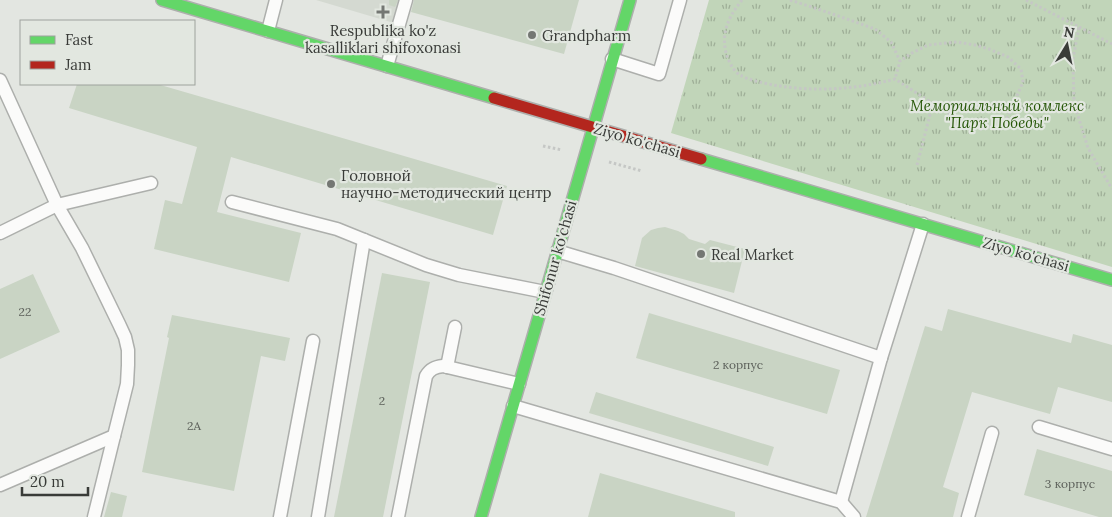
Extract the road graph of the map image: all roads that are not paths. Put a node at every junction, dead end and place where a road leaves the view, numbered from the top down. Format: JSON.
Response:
{"nodes":[{"id":1,"x":162,"y":0,"type":"edge"},
{"id":2,"x":276,"y":0,"type":"edge"},
{"id":3,"x":406,"y":0,"type":"edge"},
{"id":4,"x":630,"y":0,"type":"edge"},
{"id":5,"x":680,"y":0,"type":"edge"},
{"id":6,"x":268,"y":31,"type":"junction"},
{"id":7,"x":612,"y":59,"type":"junction"},
{"id":8,"x":387,"y":66,"type":"junction"},
{"id":9,"x":0,"y":80,"type":"edge"},
{"id":10,"x":594,"y":127,"type":"junction"},
{"id":11,"x":152,"y":183,"type":"dead end"},
{"id":12,"x":232,"y":202,"type":"dead end"},
{"id":13,"x":57,"y":205,"type":"junction"},
{"id":14,"x":923,"y":224,"type":"junction"},
{"id":15,"x":0,"y":233,"type":"edge"},
{"id":16,"x":364,"y":240,"type":"junction"},
{"id":17,"x":557,"y":251,"type":"junction"},
{"id":18,"x":1112,"y":280,"type":"edge"},
{"id":19,"x":545,"y":292,"type":"junction"},
{"id":20,"x":455,"y":327,"type":"dead end"},
{"id":21,"x":313,"y":341,"type":"dead end"},
{"id":22,"x":881,"y":358,"type":"junction"},
{"id":23,"x":448,"y":367,"type":"junction"},
{"id":24,"x":519,"y":384,"type":"junction"},
{"id":25,"x":513,"y":406,"type":"junction"},
{"id":26,"x":1039,"y":427,"type":"dead end"},
{"id":27,"x":992,"y":432,"type":"dead end"},
{"id":28,"x":114,"y":436,"type":"junction"},
{"id":29,"x":1112,"y":449,"type":"edge"},
{"id":30,"x":0,"y":485,"type":"edge"},
{"id":31,"x":840,"y":502,"type":"junction"},
{"id":32,"x":94,"y":517,"type":"edge"},
{"id":33,"x":280,"y":517,"type":"edge"},
{"id":34,"x":318,"y":517,"type":"edge"},
{"id":35,"x":398,"y":517,"type":"edge"},
{"id":36,"x":481,"y":517,"type":"edge"},
{"id":37,"x":854,"y":517,"type":"edge"},
{"id":38,"x":968,"y":517,"type":"edge"}],
"edges":[{"from":1,"to":6,"type":"street","name":"Ziyo ko'chasi"},
{"from":2,"to":6,"type":"lane"},
{"from":3,"to":8,"type":"lane"},
{"from":4,"to":7,"type":"street","name":"Shifonur ko'chasi"},
{"from":5,"to":7,"type":"lane"},
{"from":6,"to":8,"type":"street","name":"Ziyo ko'chasi"},
{"from":7,"to":10,"type":"street","name":"Shifonur ko'chasi"},
{"from":8,"to":10,"type":"street","name":"Ziyo ko'chasi"},
{"from":9,"to":13,"type":"lane"},
{"from":10,"to":14,"type":"street","name":"Ziyo ko'chasi"},
{"from":10,"to":17,"type":"street","name":"Shifonur ko'chasi"},
{"from":11,"to":13,"type":"lane"},
{"from":12,"to":16,"type":"lane"},
{"from":13,"to":15,"type":"lane"},
{"from":13,"to":28,"type":"lane"},
{"from":14,"to":18,"type":"street","name":"Ziyo ko'chasi"},
{"from":14,"to":22,"type":"lane"},
{"from":16,"to":19,"type":"lane"},
{"from":16,"to":34,"type":"lane"},
{"from":17,"to":19,"type":"street","name":"Shifonur ko'chasi"},
{"from":17,"to":22,"type":"lane"},
{"from":19,"to":24,"type":"street","name":"Shifonur ko'chasi"},
{"from":20,"to":23,"type":"lane"},
{"from":21,"to":33,"type":"lane"},
{"from":22,"to":31,"type":"lane"},
{"from":23,"to":24,"type":"lane"},
{"from":23,"to":35,"type":"lane"},
{"from":24,"to":25,"type":"street","name":"Shifonur ko'chasi"},
{"from":25,"to":31,"type":"lane"},
{"from":25,"to":36,"type":"street","name":"Shifonur ko'chasi"},
{"from":26,"to":29,"type":"lane"},
{"from":27,"to":38,"type":"lane"},
{"from":28,"to":30,"type":"lane"},
{"from":28,"to":32,"type":"lane"},
{"from":31,"to":37,"type":"lane"}]}
